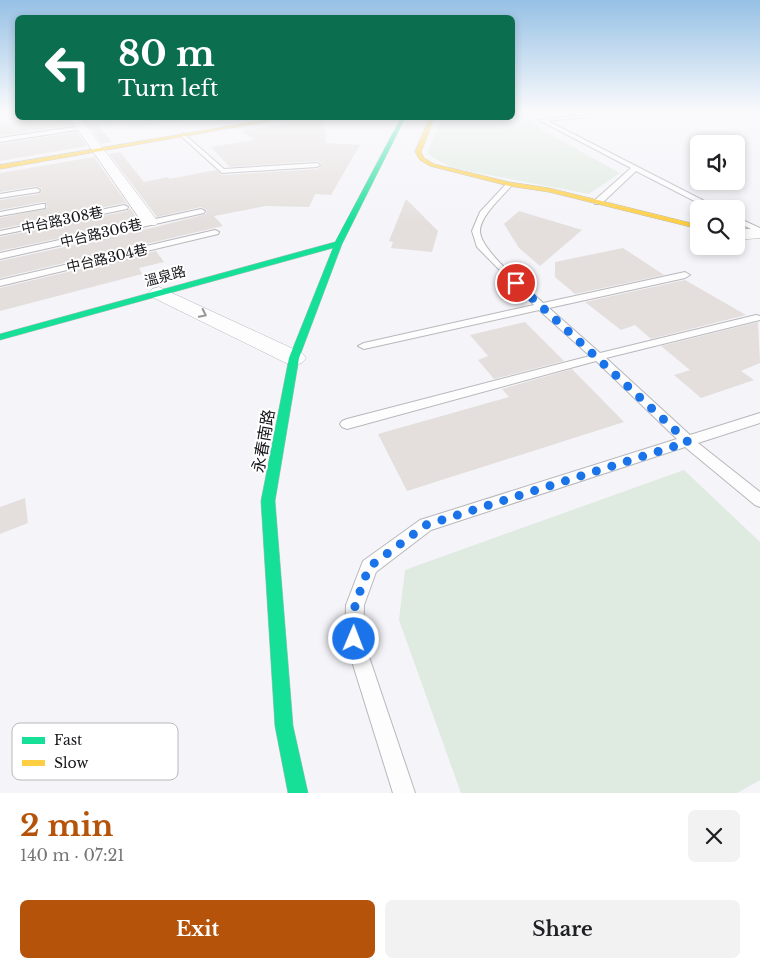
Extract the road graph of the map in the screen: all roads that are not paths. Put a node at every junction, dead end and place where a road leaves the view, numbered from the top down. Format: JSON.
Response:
{"nodes":[{"id":1,"x":105,"y":149,"type":"edge"},
{"id":2,"x":198,"y":149,"type":"edge"},
{"id":3,"x":387,"y":149,"type":"edge"},
{"id":4,"x":419,"y":149,"type":"edge"},
{"id":5,"x":598,"y":149,"type":"edge"},
{"id":6,"x":99,"y":150,"type":"junction"},
{"id":7,"x":317,"y":165,"type":"dead end"},
{"id":8,"x":0,"y":167,"type":"edge"},
{"id":9,"x":635,"y":168,"type":"junction"},
{"id":10,"x":509,"y":184,"type":"junction"},
{"id":11,"x":36,"y":190,"type":"dead end"},
{"id":12,"x":0,"y":196,"type":"edge"},
{"id":13,"x":698,"y":200,"type":"edge"},
{"id":14,"x":598,"y":202,"type":"junction"},
{"id":15,"x":42,"y":206,"type":"dead end"},
{"id":16,"x":124,"y":207,"type":"dead end"},
{"id":17,"x":201,"y":211,"type":"dead end"},
{"id":18,"x":0,"y":214,"type":"edge"},
{"id":19,"x":150,"y":222,"type":"junction"},
{"id":20,"x":745,"y":224,"type":"edge"},
{"id":21,"x":690,"y":225,"type":"edge"},
{"id":22,"x":0,"y":232,"type":"edge"},
{"id":23,"x":215,"y":232,"type":"dead end"},
{"id":24,"x":760,"y":232,"type":"edge"},
{"id":25,"x":745,"y":234,"type":"edge"},
{"id":26,"x":338,"y":244,"type":"junction"},
{"id":27,"x":0,"y":256,"type":"edge"},
{"id":28,"x":685,"y":275,"type":"dead end"},
{"id":29,"x":0,"y":284,"type":"edge"},
{"id":30,"x":159,"y":294,"type":"junction"},
{"id":31,"x":540,"y":306,"type":"junction"},
{"id":32,"x":756,"y":318,"type":"dead end"},
{"id":33,"x":0,"y":337,"type":"edge"},
{"id":34,"x":364,"y":346,"type":"dead end"},
{"id":35,"x":598,"y":357,"type":"junction"},
{"id":36,"x":294,"y":358,"type":"junction"},
{"id":37,"x":760,"y":418,"type":"edge"},
{"id":38,"x":347,"y":424,"type":"dead end"},
{"id":39,"x":688,"y":442,"type":"junction"},
{"id":40,"x":760,"y":501,"type":"edge"},
{"id":41,"x":298,"y":793,"type":"edge"},
{"id":42,"x":404,"y":793,"type":"edge"}],
"edges":[{"from":1,"to":6,"type":"street"},
{"from":2,"to":7,"type":"lane"},
{"from":3,"to":26,"type":"street","name":"永春南路"},
{"from":4,"to":10,"type":"street"},
{"from":5,"to":9,"type":"lane"},
{"from":6,"to":8,"type":"street"},
{"from":6,"to":19,"type":"street"},
{"from":9,"to":13,"type":"lane"},
{"from":9,"to":14,"type":"lane"},
{"from":10,"to":14,"type":"street"},
{"from":10,"to":31,"type":"lane"},
{"from":11,"to":12,"type":"lane"},
{"from":14,"to":21,"type":"street"},
{"from":15,"to":18,"type":"lane"},
{"from":16,"to":22,"type":"lane","name":"中台路308巷"},
{"from":17,"to":19,"type":"lane","name":"中台路306巷"},
{"from":19,"to":27,"type":"lane","name":"中台路306巷"},
{"from":20,"to":24,"type":"lane"},
{"from":23,"to":29,"type":"lane","name":"中台路304巷"},
{"from":24,"to":25,"type":"street"},
{"from":26,"to":30,"type":"street","name":"溫泉路"},
{"from":26,"to":36,"type":"street","name":"永春南路"},
{"from":28,"to":31,"type":"lane"},
{"from":30,"to":33,"type":"street","name":"溫泉路"},
{"from":30,"to":36,"type":"street","one_way":true},
{"from":31,"to":34,"type":"lane"},
{"from":31,"to":35,"type":"lane"},
{"from":32,"to":35,"type":"lane"},
{"from":35,"to":38,"type":"lane"},
{"from":35,"to":39,"type":"lane"},
{"from":36,"to":41,"type":"street","name":"永春南路"},
{"from":37,"to":39,"type":"lane"},
{"from":39,"to":40,"type":"lane"},
{"from":39,"to":42,"type":"lane"}]}
